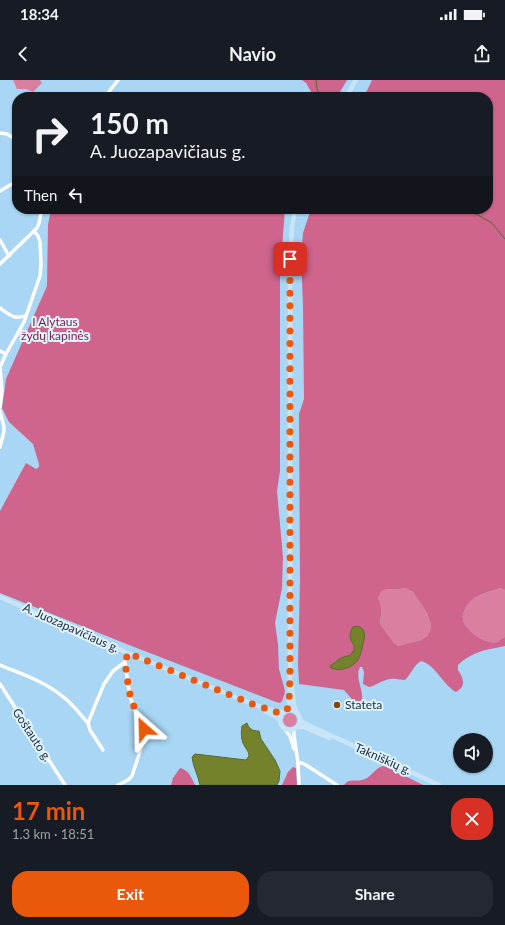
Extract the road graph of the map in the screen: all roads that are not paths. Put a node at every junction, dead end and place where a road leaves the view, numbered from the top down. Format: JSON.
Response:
{"nodes":[{"id":1,"x":118,"y":80,"type":"edge"},
{"id":2,"x":356,"y":80,"type":"edge"},
{"id":3,"x":109,"y":92,"type":"edge"},
{"id":4,"x":349,"y":92,"type":"edge"},
{"id":5,"x":0,"y":133,"type":"edge"},
{"id":6,"x":12,"y":137,"type":"edge"},
{"id":7,"x":12,"y":184,"type":"edge"},
{"id":8,"x":0,"y":191,"type":"edge"},
{"id":9,"x":41,"y":214,"type":"edge"},
{"id":10,"x":294,"y":214,"type":"edge"},
{"id":11,"x":34,"y":232,"type":"junction"},
{"id":12,"x":0,"y":240,"type":"edge"},
{"id":13,"x":9,"y":256,"type":"junction"},
{"id":14,"x":0,"y":264,"type":"edge"},
{"id":15,"x":0,"y":308,"type":"edge"},
{"id":16,"x":26,"y":316,"type":"junction"},
{"id":17,"x":0,"y":351,"type":"edge"},
{"id":18,"x":6,"y":354,"type":"junction"},
{"id":19,"x":0,"y":407,"type":"edge"},
{"id":20,"x":0,"y":411,"type":"edge"},
{"id":21,"x":0,"y":447,"type":"edge"},
{"id":22,"x":0,"y":597,"type":"edge"},
{"id":23,"x":128,"y":653,"type":"junction"},
{"id":24,"x":125,"y":662,"type":"junction"},
{"id":25,"x":0,"y":665,"type":"edge"},
{"id":26,"x":290,"y":676,"type":"junction"},
{"id":27,"x":0,"y":684,"type":"edge"},
{"id":28,"x":252,"y":704,"type":"junction"},
{"id":29,"x":285,"y":711,"type":"junction"},
{"id":30,"x":296,"y":711,"type":"junction"},
{"id":31,"x":279,"y":719,"type":"junction"},
{"id":32,"x":300,"y":720,"type":"junction"},
{"id":33,"x":88,"y":723,"type":"junction"},
{"id":34,"x":284,"y":728,"type":"junction"},
{"id":35,"x":296,"y":728,"type":"junction"},
{"id":36,"x":348,"y":744,"type":"junction"},
{"id":37,"x":103,"y":750,"type":"dead end"},
{"id":38,"x":297,"y":756,"type":"junction"},
{"id":39,"x":298,"y":763,"type":"junction"},
{"id":40,"x":65,"y":785,"type":"edge"},
{"id":41,"x":118,"y":785,"type":"edge"},
{"id":42,"x":299,"y":785,"type":"edge"},
{"id":43,"x":337,"y":785,"type":"edge"},
{"id":44,"x":439,"y":785,"type":"edge"}],
"edges":[{"from":1,"to":3,"type":"street"},
{"from":2,"to":4,"type":"main road"},
{"from":5,"to":6,"type":"street"},
{"from":7,"to":8,"type":"street"},
{"from":9,"to":11,"type":"street"},
{"from":10,"to":26,"type":"main road"},
{"from":11,"to":13,"type":"street"},
{"from":11,"to":16,"type":"street"},
{"from":12,"to":13,"type":"street"},
{"from":13,"to":14,"type":"street"},
{"from":15,"to":16,"type":"street"},
{"from":16,"to":18,"type":"street"},
{"from":17,"to":18,"type":"street"},
{"from":18,"to":19,"type":"street"},
{"from":20,"to":21,"type":"street"},
{"from":22,"to":23,"type":"main road","name":"A. Juozapavičiaus g."},
{"from":23,"to":24,"type":"street"},
{"from":23,"to":28,"type":"main road","name":"A. Juozapavičiaus g."},
{"from":24,"to":33,"type":"street"},
{"from":24,"to":41,"type":"street"},
{"from":25,"to":33,"type":"street"},
{"from":26,"to":29,"type":"main road"},
{"from":26,"to":30,"type":"main road"},
{"from":27,"to":40,"type":"street","name":"Goštauto g."},
{"from":28,"to":29,"type":"main road","name":"A. Juozapavičiaus g."},
{"from":28,"to":31,"type":"main road","name":"A. Juozapavičiaus g."},
{"from":29,"to":30,"type":"main road"},
{"from":29,"to":31,"type":"main road"},
{"from":30,"to":32,"type":"main road"},
{"from":31,"to":34,"type":"main road"},
{"from":32,"to":35,"type":"main road"},
{"from":32,"to":36,"type":"main road"},
{"from":33,"to":37,"type":"street"},
{"from":34,"to":35,"type":"main road"},
{"from":34,"to":38,"type":"street"},
{"from":35,"to":36,"type":"main road"},
{"from":35,"to":38,"type":"street"},
{"from":36,"to":44,"type":"main road","name":"Takniškių g."},
{"from":38,"to":39,"type":"street"},
{"from":39,"to":42,"type":"street"},
{"from":39,"to":43,"type":"street"}]}
